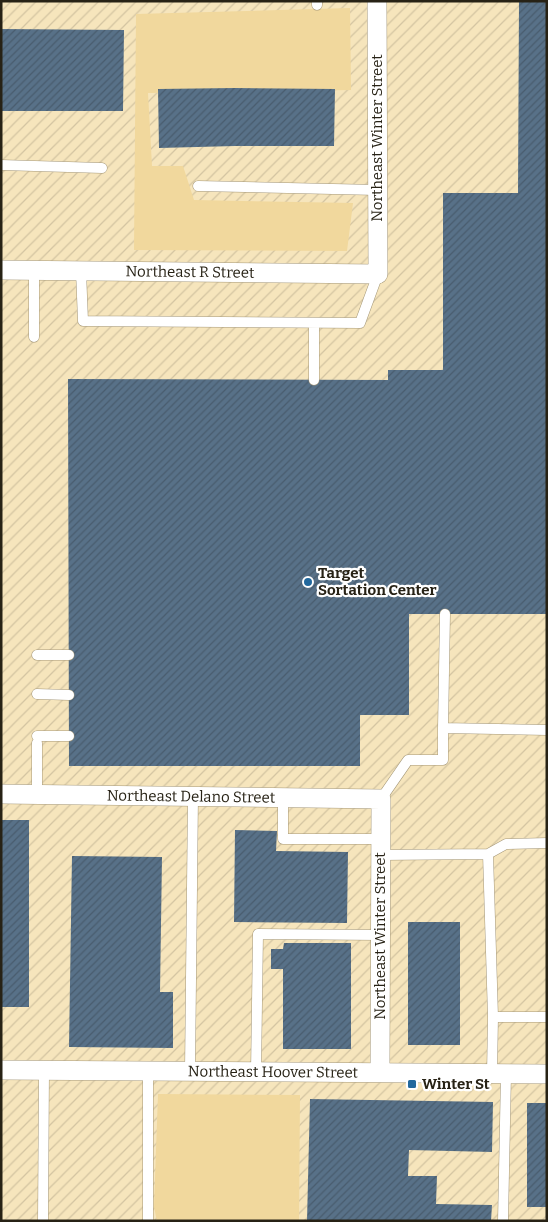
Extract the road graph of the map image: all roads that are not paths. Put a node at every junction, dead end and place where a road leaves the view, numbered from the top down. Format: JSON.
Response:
{"nodes":[{"id":1,"x":377,"y":1,"type":"edge"},
{"id":2,"x":1,"y":165,"type":"edge"},
{"id":3,"x":102,"y":168,"type":"dead end"},
{"id":4,"x":198,"y":186,"type":"dead end"},
{"id":5,"x":378,"y":190,"type":"junction"},
{"id":6,"x":1,"y":270,"type":"edge"},
{"id":7,"x":34,"y":270,"type":"junction"},
{"id":8,"x":82,"y":271,"type":"junction"},
{"id":9,"x":378,"y":274,"type":"junction"},
{"id":10,"x":314,"y":323,"type":"junction"},
{"id":11,"x":34,"y":337,"type":"dead end"},
{"id":12,"x":314,"y":380,"type":"dead end"},
{"id":13,"x":445,"y":614,"type":"dead end"},
{"id":14,"x":37,"y":655,"type":"dead end"},
{"id":15,"x":69,"y":655,"type":"dead end"},
{"id":16,"x":37,"y":694,"type":"dead end"},
{"id":17,"x":69,"y":695,"type":"dead end"},
{"id":18,"x":443,"y":728,"type":"junction"},
{"id":19,"x":547,"y":730,"type":"edge"},
{"id":20,"x":69,"y":736,"type":"dead end"},
{"id":21,"x":1,"y":794,"type":"edge"},
{"id":22,"x":38,"y":794,"type":"junction"},
{"id":23,"x":193,"y":796,"type":"junction"},
{"id":24,"x":283,"y":798,"type":"junction"},
{"id":25,"x":381,"y":799,"type":"junction"},
{"id":26,"x":547,"y":843,"type":"edge"},
{"id":27,"x":380,"y":847,"type":"junction"},
{"id":28,"x":488,"y":854,"type":"junction"},
{"id":29,"x":380,"y":935,"type":"junction"},
{"id":30,"x":493,"y":1017,"type":"junction"},
{"id":31,"x":547,"y":1017,"type":"edge"},
{"id":32,"x":1,"y":1070,"type":"edge"},
{"id":33,"x":44,"y":1070,"type":"junction"},
{"id":34,"x":148,"y":1071,"type":"junction"},
{"id":35,"x":190,"y":1071,"type":"junction"},
{"id":36,"x":256,"y":1072,"type":"junction"},
{"id":37,"x":380,"y":1072,"type":"junction"},
{"id":38,"x":499,"y":1074,"type":"junction"},
{"id":39,"x":547,"y":1074,"type":"edge"},
{"id":40,"x":43,"y":1221,"type":"edge"},
{"id":41,"x":148,"y":1221,"type":"edge"},
{"id":42,"x":503,"y":1221,"type":"edge"}],
"edges":[{"from":1,"to":5,"type":"street","name":"Northeast Winter Street"},
{"from":2,"to":3,"type":"lane"},
{"from":4,"to":5,"type":"lane"},
{"from":5,"to":9,"type":"street","name":"Northeast Winter Street"},
{"from":6,"to":7,"type":"street","name":"Northeast R Street"},
{"from":7,"to":8,"type":"street","name":"Northeast R Street"},
{"from":7,"to":11,"type":"lane"},
{"from":8,"to":9,"type":"street","name":"Northeast R Street"},
{"from":8,"to":10,"type":"lane"},
{"from":9,"to":10,"type":"lane"},
{"from":10,"to":12,"type":"lane"},
{"from":13,"to":18,"type":"lane"},
{"from":14,"to":15,"type":"lane"},
{"from":16,"to":17,"type":"lane"},
{"from":18,"to":19,"type":"lane"},
{"from":18,"to":25,"type":"lane"},
{"from":20,"to":22,"type":"lane"},
{"from":21,"to":22,"type":"street","name":"Northeast Delano Street"},
{"from":22,"to":23,"type":"street","name":"Northeast Delano Street"},
{"from":23,"to":24,"type":"street","name":"Northeast Delano Street"},
{"from":23,"to":35,"type":"lane"},
{"from":24,"to":25,"type":"street","name":"Northeast Delano Street"},
{"from":24,"to":27,"type":"lane"},
{"from":25,"to":27,"type":"street","name":"Northeast Winter Street"},
{"from":26,"to":28,"type":"lane"},
{"from":27,"to":28,"type":"lane"},
{"from":27,"to":29,"type":"street","name":"Northeast Winter Street"},
{"from":28,"to":30,"type":"lane"},
{"from":29,"to":36,"type":"lane"},
{"from":29,"to":37,"type":"street","name":"Northeast Winter Street"},
{"from":30,"to":31,"type":"lane"},
{"from":30,"to":38,"type":"lane"},
{"from":32,"to":33,"type":"street","name":"Northeast Hoover Street"},
{"from":33,"to":34,"type":"street","name":"Northeast Hoover Street"},
{"from":33,"to":40,"type":"lane"},
{"from":34,"to":35,"type":"street","name":"Northeast Hoover Street"},
{"from":34,"to":41,"type":"lane"},
{"from":35,"to":36,"type":"street","name":"Northeast Hoover Street"},
{"from":36,"to":37,"type":"street","name":"Northeast Hoover Street"},
{"from":37,"to":38,"type":"street","name":"Northeast Hoover Street"},
{"from":38,"to":39,"type":"street","name":"Northeast Hoover Street"},
{"from":38,"to":42,"type":"lane"}]}
